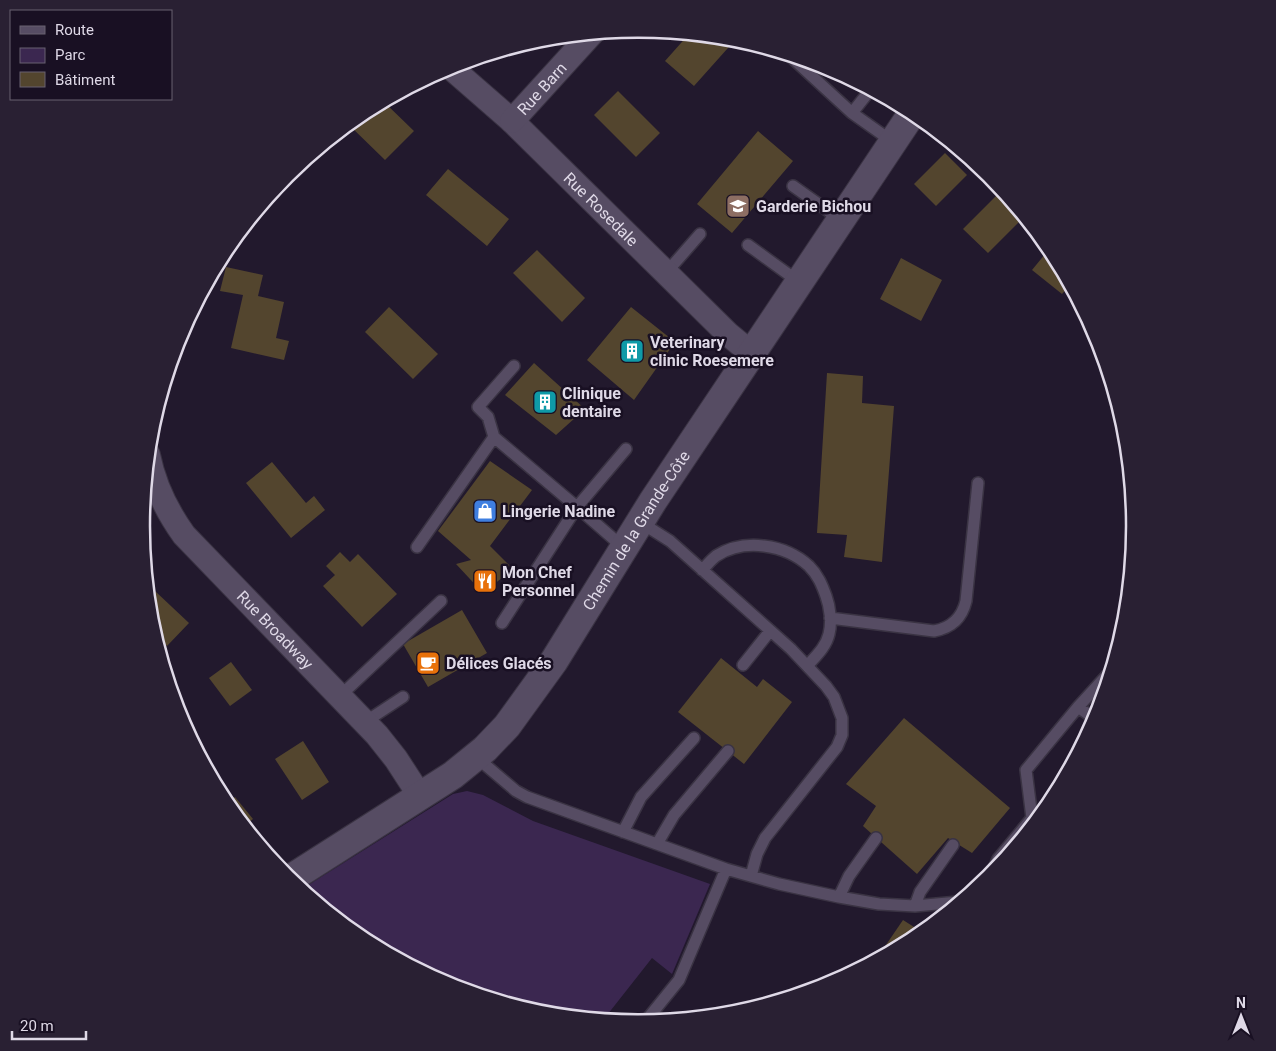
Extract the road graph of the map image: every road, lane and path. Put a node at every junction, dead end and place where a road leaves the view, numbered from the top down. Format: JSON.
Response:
{"nodes":[{"id":1,"x":585,"y":41,"type":"edge"},
{"id":2,"x":800,"y":65,"type":"edge"},
{"id":3,"x":457,"y":73,"type":"edge"},
{"id":4,"x":866,"y":94,"type":"edge"},
{"id":5,"x":852,"y":113,"type":"junction"},
{"id":6,"x":908,"y":119,"type":"edge"},
{"id":7,"x":512,"y":121,"type":"junction"},
{"id":8,"x":893,"y":142,"type":"junction"},
{"id":9,"x":793,"y":186,"type":"dead end"},
{"id":10,"x":841,"y":220,"type":"junction"},
{"id":11,"x":700,"y":234,"type":"dead end"},
{"id":12,"x":748,"y":245,"type":"dead end"},
{"id":13,"x":666,"y":273,"type":"junction"},
{"id":14,"x":799,"y":282,"type":"junction"},
{"id":15,"x":751,"y":353,"type":"junction"},
{"id":16,"x":514,"y":366,"type":"dead end"},
{"id":17,"x":494,"y":437,"type":"junction"},
{"id":18,"x":626,"y":449,"type":"dead end"},
{"id":19,"x":153,"y":474,"type":"edge"},
{"id":20,"x":978,"y":483,"type":"dead end"},
{"id":21,"x":577,"y":507,"type":"junction"},
{"id":22,"x":640,"y":522,"type":"junction"},
{"id":23,"x":416,"y":547,"type":"dead end"},
{"id":24,"x":624,"y":548,"type":"junction"},
{"id":25,"x":702,"y":570,"type":"junction"},
{"id":26,"x":441,"y":601,"type":"dead end"},
{"id":27,"x":830,"y":618,"type":"junction"},
{"id":28,"x":502,"y":623,"type":"dead end"},
{"id":29,"x":770,"y":631,"type":"junction"},
{"id":30,"x":743,"y":665,"type":"dead end"},
{"id":31,"x":808,"y":666,"type":"junction"},
{"id":32,"x":1099,"y":684,"type":"edge"},
{"id":33,"x":340,"y":696,"type":"junction"},
{"id":34,"x":402,"y":697,"type":"dead end"},
{"id":35,"x":1078,"y":707,"type":"junction"},
{"id":36,"x":1088,"y":714,"type":"edge"},
{"id":37,"x":365,"y":722,"type":"junction"},
{"id":38,"x":694,"y":738,"type":"dead end"},
{"id":39,"x":728,"y":751,"type":"dead end"},
{"id":40,"x":476,"y":757,"type":"junction"},
{"id":41,"x":420,"y":796,"type":"junction"},
{"id":42,"x":1033,"y":812,"type":"edge"},
{"id":43,"x":623,"y":832,"type":"junction"},
{"id":44,"x":876,"y":838,"type":"dead end"},
{"id":45,"x":657,"y":844,"type":"junction"},
{"id":46,"x":953,"y":845,"type":"dead end"},
{"id":47,"x":726,"y":869,"type":"junction"},
{"id":48,"x":297,"y":875,"type":"edge"},
{"id":49,"x":751,"y":876,"type":"junction"},
{"id":50,"x":838,"y":897,"type":"junction"},
{"id":51,"x":947,"y":903,"type":"edge"},
{"id":52,"x":915,"y":906,"type":"junction"},
{"id":53,"x":652,"y":1013,"type":"edge"}],
"edges":[{"from":1,"to":7,"type":"street","name":"Rue Barn"},
{"from":2,"to":5,"type":"lane"},
{"from":3,"to":7,"type":"street","name":"Rue Rosedale"},
{"from":4,"to":5,"type":"lane"},
{"from":5,"to":8,"type":"lane"},
{"from":6,"to":8,"type":"main road","name":"Chemin de la Grande-Côte"},
{"from":7,"to":13,"type":"street","name":"Rue Rosedale"},
{"from":8,"to":10,"type":"main road","name":"Chemin de la Grande-Côte"},
{"from":9,"to":10,"type":"lane"},
{"from":10,"to":14,"type":"main road","name":"Chemin de la Grande-Côte"},
{"from":11,"to":13,"type":"lane"},
{"from":12,"to":14,"type":"lane"},
{"from":13,"to":15,"type":"street","name":"Rue Rosedale"},
{"from":14,"to":15,"type":"main road","name":"Chemin de la Grande-Côte"},
{"from":15,"to":22,"type":"main road","name":"Chemin de la Grande-Côte"},
{"from":16,"to":17,"type":"lane"},
{"from":17,"to":21,"type":"lane"},
{"from":17,"to":23,"type":"lane"},
{"from":18,"to":21,"type":"lane"},
{"from":19,"to":33,"type":"street","name":"Rue Broadway"},
{"from":20,"to":27,"type":"lane"},
{"from":21,"to":24,"type":"lane"},
{"from":21,"to":28,"type":"lane"},
{"from":22,"to":24,"type":"main road","name":"Chemin de la Grande-Côte"},
{"from":22,"to":25,"type":"lane"},
{"from":24,"to":40,"type":"main road","name":"Chemin de la Grande-Côte"},
{"from":25,"to":27,"type":"lane"},
{"from":25,"to":29,"type":"lane"},
{"from":26,"to":33,"type":"lane"},
{"from":27,"to":31,"type":"lane"},
{"from":29,"to":30,"type":"lane"},
{"from":29,"to":31,"type":"lane"},
{"from":31,"to":49,"type":"lane"},
{"from":32,"to":35,"type":"lane"},
{"from":33,"to":37,"type":"street","name":"Rue Broadway"},
{"from":34,"to":37,"type":"lane"},
{"from":35,"to":36,"type":"lane"},
{"from":35,"to":42,"type":"lane"},
{"from":37,"to":41,"type":"street","name":"Rue Broadway"},
{"from":38,"to":43,"type":"lane"},
{"from":39,"to":45,"type":"lane"},
{"from":40,"to":41,"type":"main road","name":"Chemin de la Grande-Côte"},
{"from":40,"to":43,"type":"lane"},
{"from":41,"to":48,"type":"main road","name":"Chemin de la Grande-Côte"},
{"from":43,"to":45,"type":"lane"},
{"from":44,"to":50,"type":"lane"},
{"from":45,"to":47,"type":"lane"},
{"from":46,"to":52,"type":"lane"},
{"from":47,"to":49,"type":"lane"},
{"from":47,"to":53,"type":"lane"},
{"from":49,"to":50,"type":"lane"},
{"from":50,"to":52,"type":"lane"},
{"from":51,"to":52,"type":"lane"}]}
